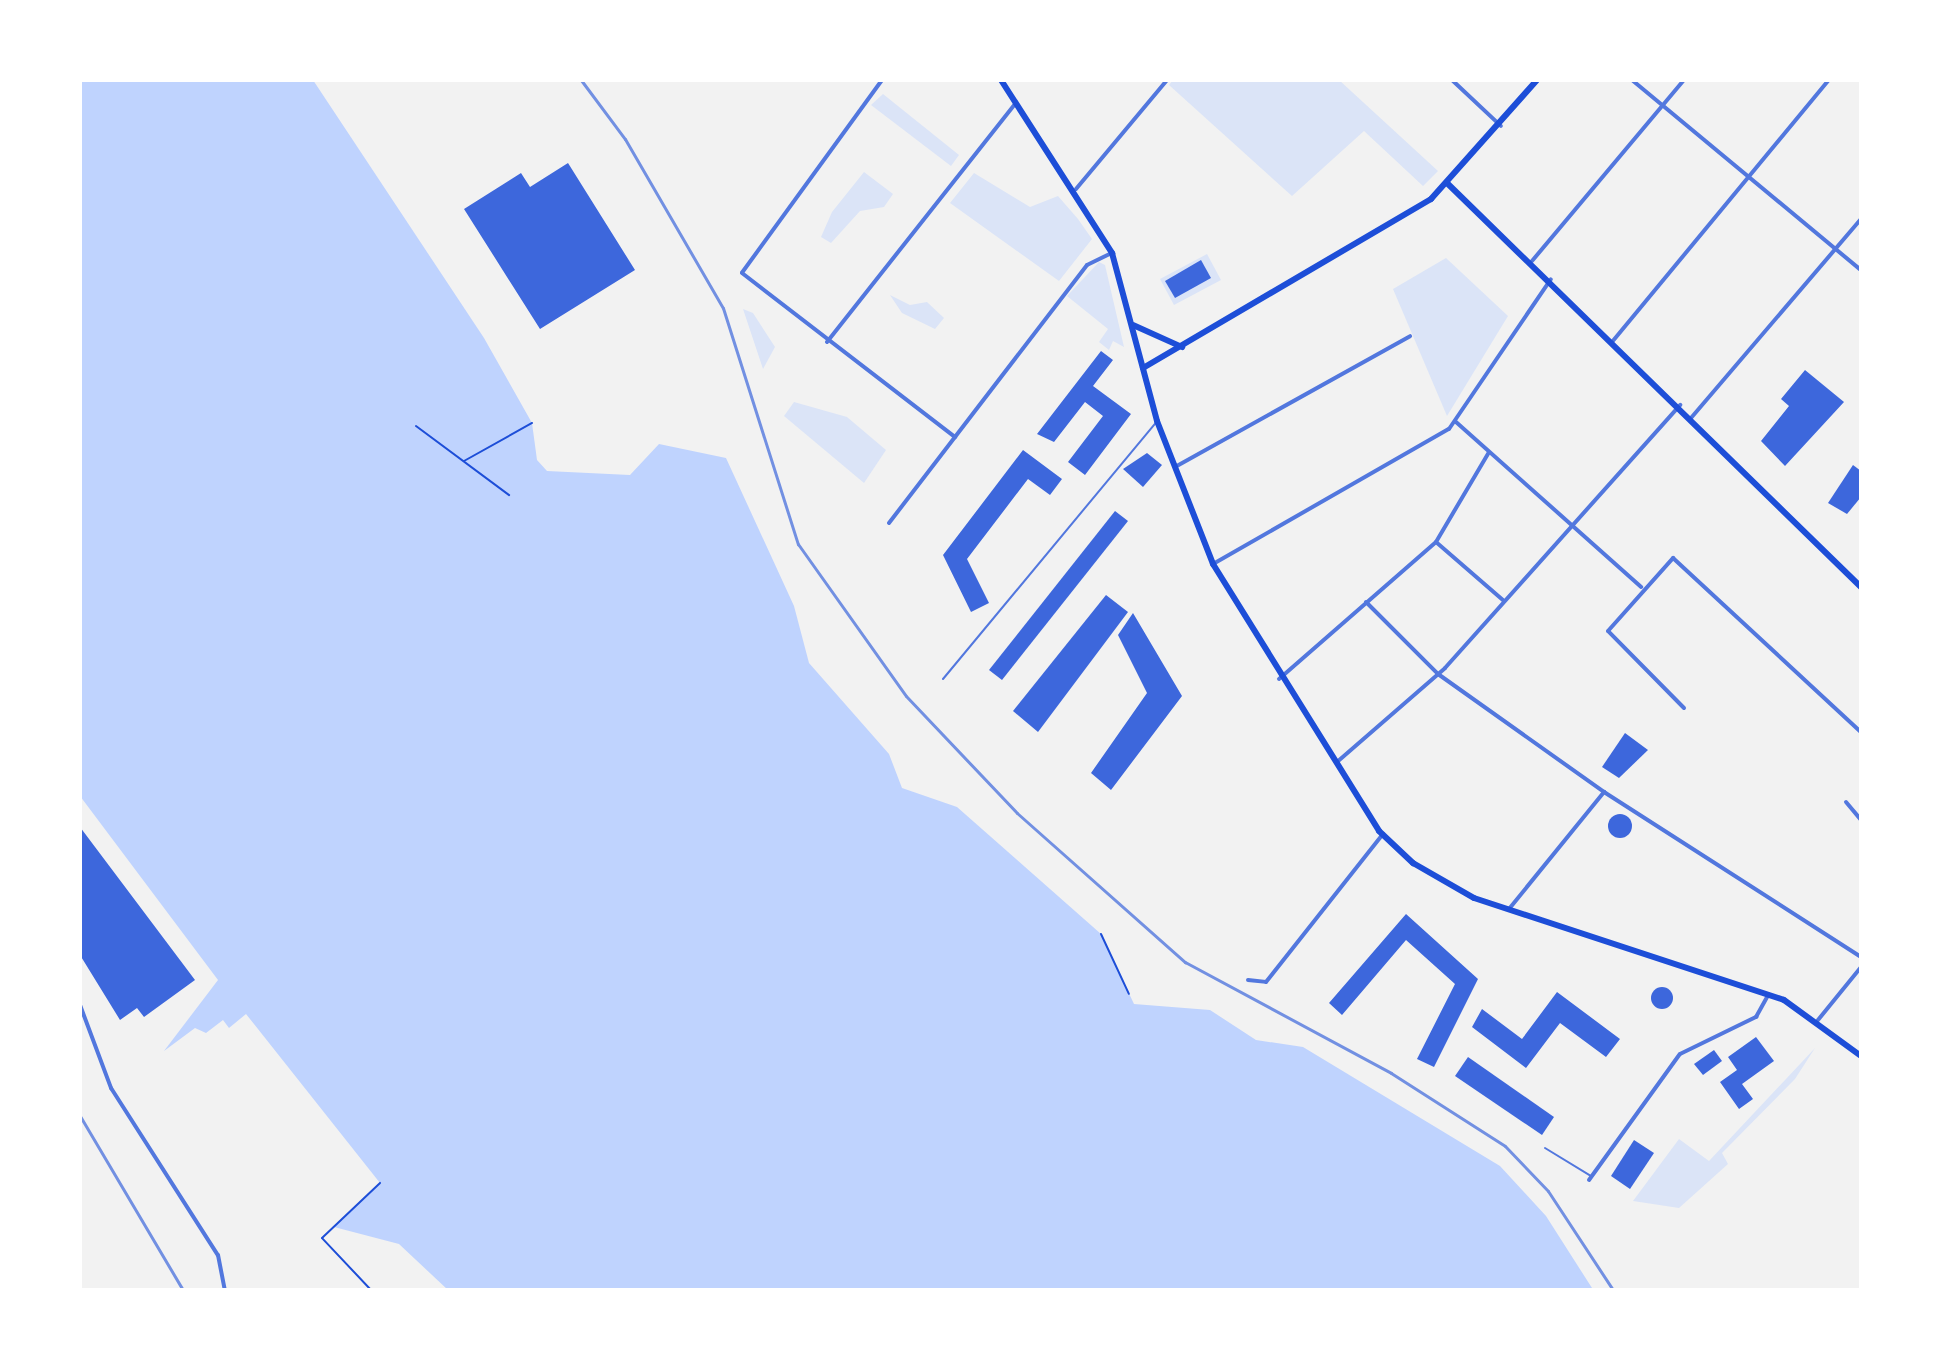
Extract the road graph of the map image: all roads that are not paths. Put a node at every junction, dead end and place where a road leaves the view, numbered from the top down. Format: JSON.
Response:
{"nodes":[{"id":1,"x":882,"y":80,"type":"edge"},
{"id":2,"x":1001,"y":80,"type":"edge"},
{"id":3,"x":1167,"y":80,"type":"edge"},
{"id":4,"x":1452,"y":80,"type":"edge"},
{"id":5,"x":1537,"y":80,"type":"edge"},
{"id":6,"x":1632,"y":80,"type":"edge"},
{"id":7,"x":1684,"y":80,"type":"edge"},
{"id":8,"x":1829,"y":80,"type":"edge"},
{"id":9,"x":1015,"y":104,"type":"junction"},
{"id":10,"x":1663,"y":105,"type":"junction"},
{"id":11,"x":1501,"y":126,"type":"junction"},
{"id":12,"x":1751,"y":177,"type":"junction"},
{"id":13,"x":1448,"y":184,"type":"junction"},
{"id":14,"x":1076,"y":189,"type":"junction"},
{"id":15,"x":1861,"y":219,"type":"edge"},
{"id":16,"x":1837,"y":247,"type":"junction"},
{"id":17,"x":1112,"y":253,"type":"junction"},
{"id":18,"x":1532,"y":261,"type":"junction"},
{"id":19,"x":1861,"y":270,"type":"edge"},
{"id":20,"x":1551,"y":279,"type":"junction"},
{"id":21,"x":1133,"y":325,"type":"junction"},
{"id":22,"x":1410,"y":336,"type":"dead end"},
{"id":23,"x":827,"y":342,"type":"junction"},
{"id":24,"x":1612,"y":342,"type":"junction"},
{"id":25,"x":1186,"y":348,"type":"junction"},
{"id":26,"x":1143,"y":368,"type":"junction"},
{"id":27,"x":1680,"y":405,"type":"junction"},
{"id":28,"x":1691,"y":418,"type":"junction"},
{"id":29,"x":1157,"y":421,"type":"junction"},
{"id":30,"x":1456,"y":422,"type":"junction"},
{"id":31,"x":955,"y":437,"type":"junction"},
{"id":32,"x":1489,"y":452,"type":"junction"},
{"id":33,"x":1173,"y":468,"type":"junction"},
{"id":34,"x":889,"y":523,"type":"dead end"},
{"id":35,"x":1572,"y":524,"type":"junction"},
{"id":36,"x":1436,"y":542,"type":"junction"},
{"id":37,"x":1213,"y":564,"type":"junction"},
{"id":38,"x":1641,"y":587,"type":"junction"},
{"id":39,"x":1861,"y":587,"type":"edge"},
{"id":40,"x":1366,"y":602,"type":"junction"},
{"id":41,"x":1504,"y":602,"type":"junction"},
{"id":42,"x":1438,"y":674,"type":"junction"},
{"id":43,"x":943,"y":679,"type":"dead end"},
{"id":44,"x":1279,"y":679,"type":"junction"},
{"id":45,"x":1684,"y":708,"type":"dead end"},
{"id":46,"x":1861,"y":732,"type":"edge"},
{"id":47,"x":1337,"y":762,"type":"junction"},
{"id":48,"x":1604,"y":792,"type":"junction"},
{"id":49,"x":1846,"y":802,"type":"dead end"},
{"id":50,"x":1861,"y":820,"type":"edge"},
{"id":51,"x":1383,"y":834,"type":"junction"},
{"id":52,"x":1508,"y":911,"type":"junction"},
{"id":53,"x":1861,"y":957,"type":"edge"},
{"id":54,"x":1861,"y":967,"type":"edge"},
{"id":55,"x":1248,"y":980,"type":"dead end"},
{"id":56,"x":1769,"y":994,"type":"junction"},
{"id":57,"x":80,"y":1005,"type":"edge"},
{"id":58,"x":1818,"y":1020,"type":"junction"},
{"id":59,"x":1861,"y":1056,"type":"edge"},
{"id":60,"x":1545,"y":1148,"type":"dead end"},
{"id":61,"x":1590,"y":1178,"type":"joint"},
{"id":62,"x":225,"y":1290,"type":"edge"}],
"edges":[{"from":1,"to":23,"type":"street"},
{"from":2,"to":9,"type":"main road"},
{"from":3,"to":14,"type":"street"},
{"from":4,"to":11,"type":"street"},
{"from":5,"to":11,"type":"main road"},
{"from":6,"to":10,"type":"street"},
{"from":7,"to":10,"type":"street"},
{"from":8,"to":12,"type":"street"},
{"from":9,"to":14,"type":"main road"},
{"from":9,"to":23,"type":"street"},
{"from":10,"to":12,"type":"street"},
{"from":10,"to":18,"type":"street"},
{"from":11,"to":13,"type":"main road"},
{"from":12,"to":16,"type":"street"},
{"from":12,"to":24,"type":"street"},
{"from":13,"to":18,"type":"main road"},
{"from":13,"to":25,"type":"main road"},
{"from":14,"to":17,"type":"main road"},
{"from":15,"to":16,"type":"street"},
{"from":16,"to":19,"type":"street"},
{"from":16,"to":28,"type":"street"},
{"from":17,"to":21,"type":"main road"},
{"from":17,"to":31,"type":"street"},
{"from":18,"to":20,"type":"main road"},
{"from":20,"to":24,"type":"main road"},
{"from":20,"to":30,"type":"street"},
{"from":21,"to":25,"type":"main road"},
{"from":21,"to":26,"type":"main road"},
{"from":22,"to":33,"type":"street"},
{"from":23,"to":31,"type":"street"},
{"from":24,"to":27,"type":"main road"},
{"from":25,"to":26,"type":"main road"},
{"from":26,"to":29,"type":"main road"},
{"from":27,"to":28,"type":"main road"},
{"from":27,"to":35,"type":"street"},
{"from":28,"to":39,"type":"main road"},
{"from":29,"to":33,"type":"main road"},
{"from":29,"to":43,"type":"lane"},
{"from":30,"to":32,"type":"street"},
{"from":30,"to":37,"type":"street"},
{"from":31,"to":34,"type":"street"},
{"from":32,"to":35,"type":"street"},
{"from":32,"to":36,"type":"street"},
{"from":33,"to":37,"type":"main road"},
{"from":35,"to":38,"type":"street"},
{"from":35,"to":41,"type":"street"},
{"from":36,"to":40,"type":"street"},
{"from":36,"to":41,"type":"street"},
{"from":37,"to":44,"type":"main road"},
{"from":38,"to":45,"type":"street"},
{"from":38,"to":46,"type":"street"},
{"from":40,"to":42,"type":"street"},
{"from":40,"to":44,"type":"street"},
{"from":41,"to":42,"type":"street"},
{"from":42,"to":47,"type":"street"},
{"from":42,"to":48,"type":"street"},
{"from":44,"to":47,"type":"main road"},
{"from":47,"to":51,"type":"main road"},
{"from":48,"to":52,"type":"street"},
{"from":48,"to":53,"type":"street"},
{"from":49,"to":50,"type":"street"},
{"from":51,"to":52,"type":"main road"},
{"from":51,"to":55,"type":"street"},
{"from":52,"to":56,"type":"main road"},
{"from":54,"to":58,"type":"street"},
{"from":56,"to":58,"type":"main road"},
{"from":56,"to":61,"type":"street"},
{"from":57,"to":62,"type":"street"},
{"from":58,"to":59,"type":"main road"},
{"from":60,"to":61,"type":"lane"}]}
